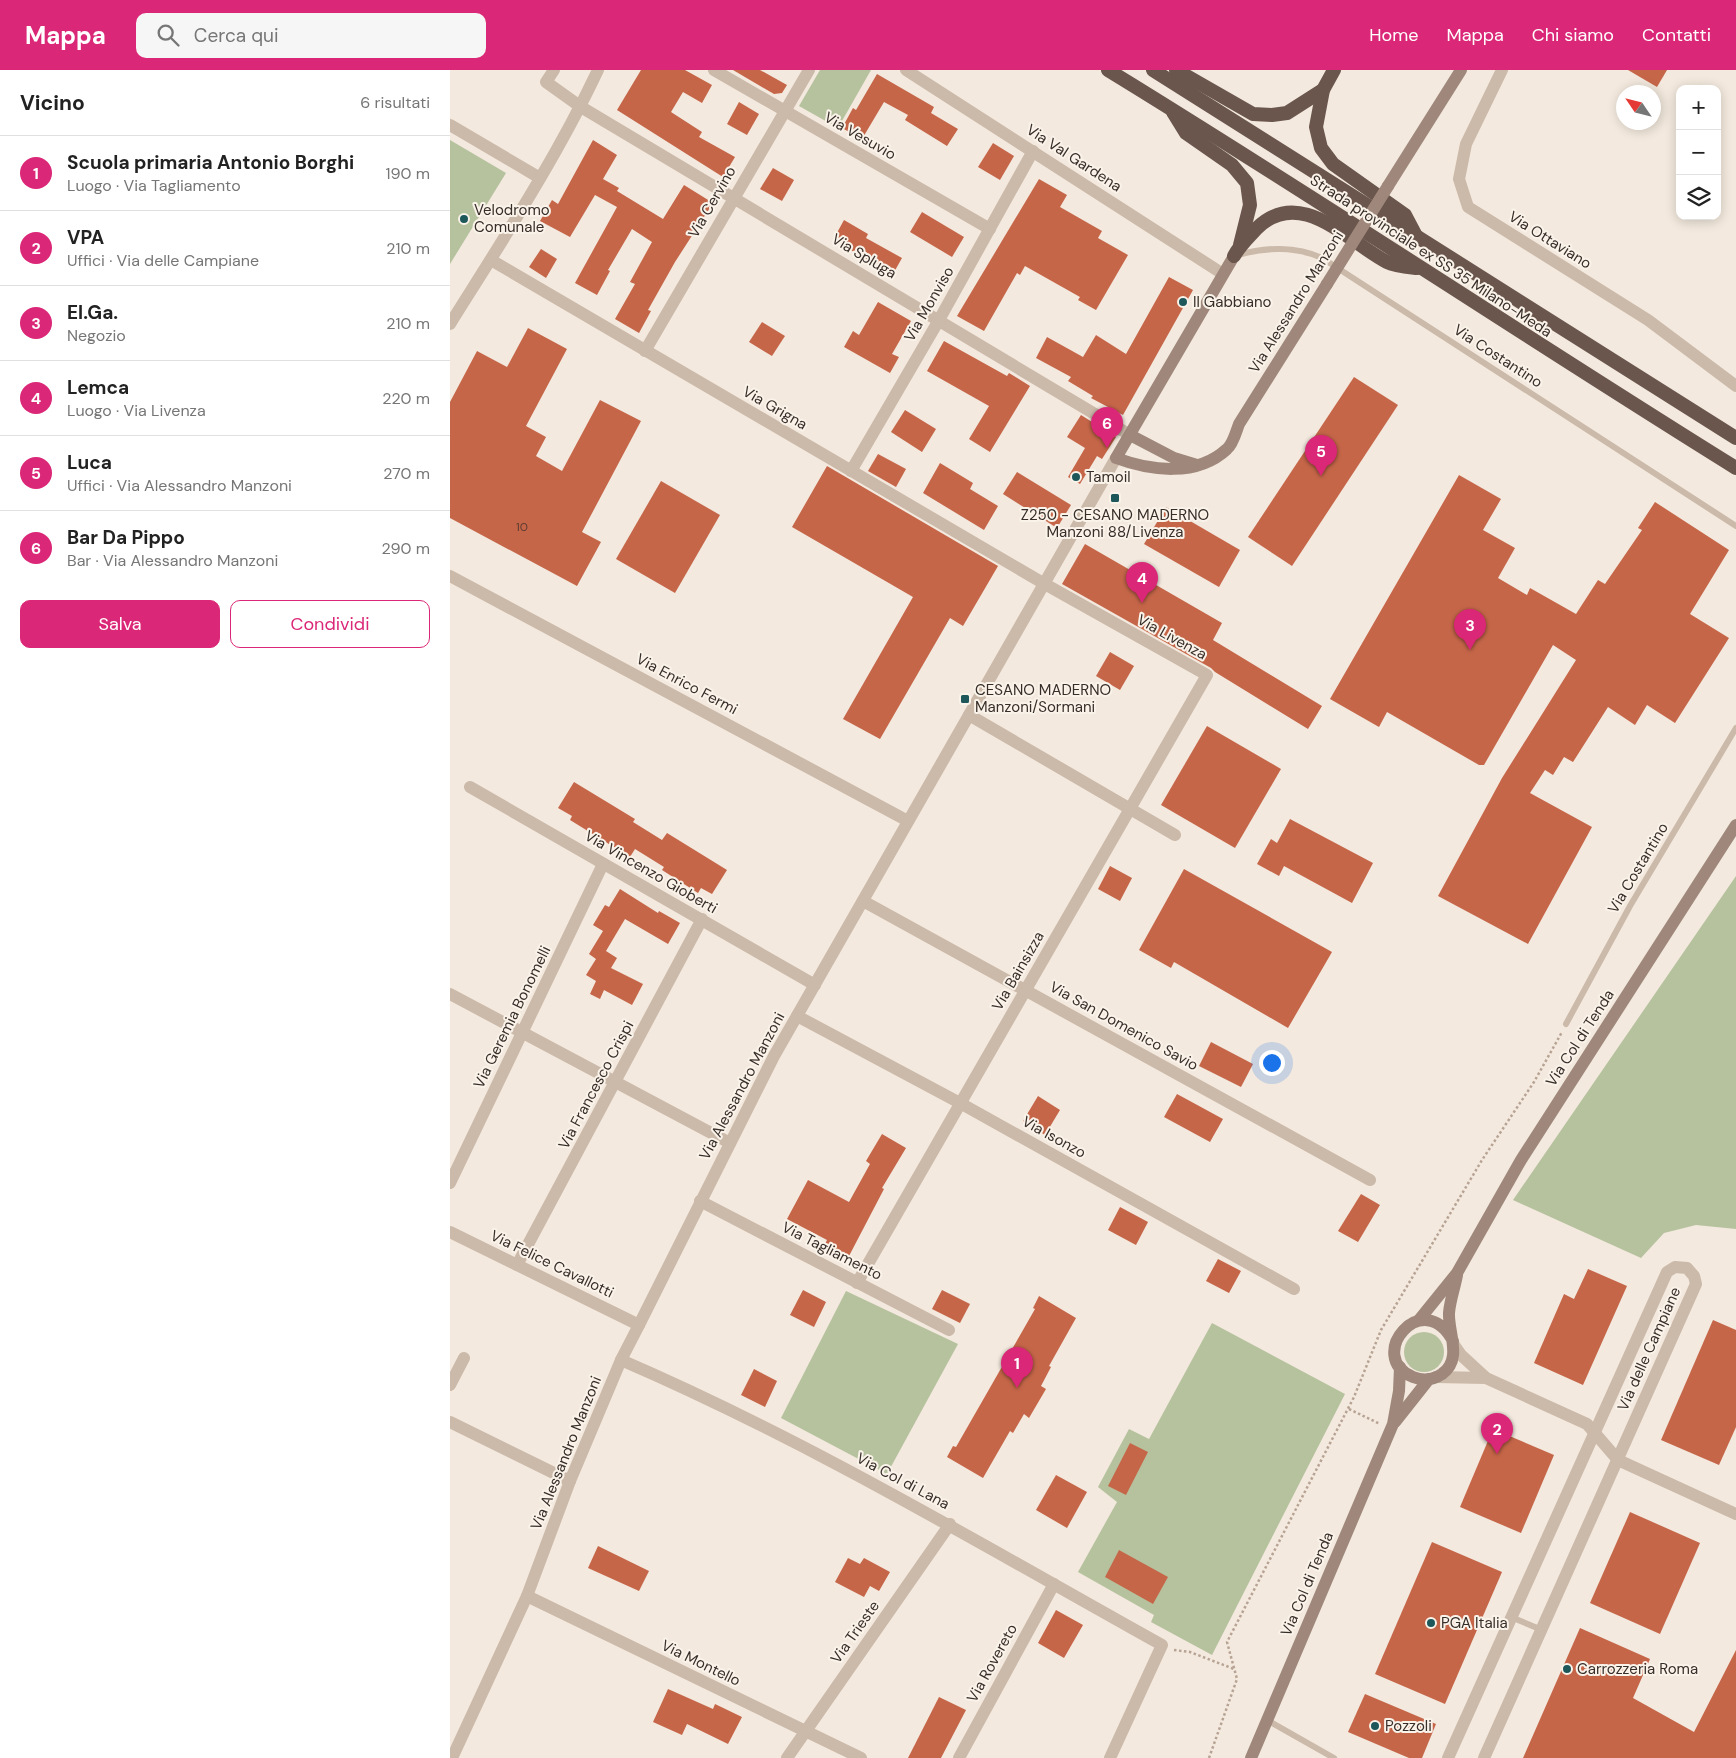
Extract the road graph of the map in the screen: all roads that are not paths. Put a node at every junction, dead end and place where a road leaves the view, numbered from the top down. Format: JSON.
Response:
{"nodes":[{"id":1,"x":554,"y":70,"type":"edge"},
{"id":2,"x":598,"y":70,"type":"edge"},
{"id":3,"x":714,"y":70,"type":"edge"},
{"id":4,"x":809,"y":70,"type":"edge"},
{"id":5,"x":906,"y":70,"type":"edge"},
{"id":6,"x":1108,"y":70,"type":"edge"},
{"id":7,"x":1153,"y":70,"type":"edge"},
{"id":8,"x":1176,"y":70,"type":"edge"},
{"id":9,"x":1334,"y":70,"type":"edge"},
{"id":10,"x":1461,"y":70,"type":"edge"},
{"id":11,"x":1502,"y":70,"type":"edge"},
{"id":12,"x":1324,"y":90,"type":"junction"},
{"id":13,"x":581,"y":107,"type":"junction"},
{"id":14,"x":1169,"y":108,"type":"junction"},
{"id":15,"x":785,"y":111,"type":"junction"},
{"id":16,"x":450,"y":125,"type":"edge"},
{"id":17,"x":1033,"y":151,"type":"junction"},
{"id":18,"x":540,"y":178,"type":"junction"},
{"id":19,"x":733,"y":198,"type":"junction"},
{"id":20,"x":990,"y":229,"type":"junction"},
{"id":21,"x":1416,"y":234,"type":"junction"},
{"id":22,"x":1237,"y":251,"type":"junction"},
{"id":23,"x":490,"y":260,"type":"junction"},
{"id":24,"x":1423,"y":269,"type":"junction"},
{"id":25,"x":1223,"y":274,"type":"junction"},
{"id":26,"x":939,"y":320,"type":"junction"},
{"id":27,"x":450,"y":324,"type":"edge"},
{"id":28,"x":645,"y":351,"type":"junction"},
{"id":29,"x":1736,"y":386,"type":"edge"},
{"id":30,"x":1130,"y":435,"type":"junction"},
{"id":31,"x":1736,"y":438,"type":"edge"},
{"id":32,"x":1116,"y":458,"type":"junction"},
{"id":33,"x":1199,"y":465,"type":"junction"},
{"id":34,"x":1736,"y":468,"type":"edge"},
{"id":35,"x":851,"y":471,"type":"junction"},
{"id":36,"x":1736,"y":526,"type":"edge"},
{"id":37,"x":450,"y":576,"type":"edge"},
{"id":38,"x":1044,"y":584,"type":"junction"},
{"id":39,"x":1207,"y":675,"type":"joint"},
{"id":40,"x":969,"y":715,"type":"junction"},
{"id":41,"x":1736,"y":728,"type":"edge"},
{"id":42,"x":470,"y":786,"type":"dead end"},
{"id":43,"x":1130,"y":808,"type":"junction"},
{"id":44,"x":908,"y":822,"type":"junction"},
{"id":45,"x":1736,"y":825,"type":"edge"},
{"id":46,"x":1175,"y":835,"type":"dead end"},
{"id":47,"x":603,"y":864,"type":"junction"},
{"id":48,"x":863,"y":901,"type":"junction"},
{"id":49,"x":702,"y":919,"type":"junction"},
{"id":50,"x":815,"y":985,"type":"junction"},
{"id":51,"x":1026,"y":991,"type":"junction"},
{"id":52,"x":450,"y":994,"type":"edge"},
{"id":53,"x":797,"y":1016,"type":"junction"},
{"id":54,"x":1566,"y":1024,"type":"road end"},
{"id":55,"x":524,"y":1032,"type":"junction"},
{"id":56,"x":615,"y":1083,"type":"junction"},
{"id":57,"x":960,"y":1103,"type":"junction"},
{"id":58,"x":730,"y":1143,"type":"junction"},
{"id":59,"x":1370,"y":1180,"type":"dead end"},
{"id":60,"x":450,"y":1183,"type":"edge"},
{"id":61,"x":700,"y":1201,"type":"junction"},
{"id":62,"x":450,"y":1232,"type":"edge"},
{"id":63,"x":517,"y":1266,"type":"junction"},
{"id":64,"x":1457,"y":1272,"type":"junction"},
{"id":65,"x":857,"y":1282,"type":"junction"},
{"id":66,"x":1294,"y":1289,"type":"dead end"},
{"id":67,"x":1419,"y":1320,"type":"junction"},
{"id":68,"x":639,"y":1325,"type":"junction"},
{"id":69,"x":949,"y":1330,"type":"dead end"},
{"id":70,"x":1453,"y":1343,"type":"junction"},
{"id":71,"x":464,"y":1358,"type":"dead end"},
{"id":72,"x":622,"y":1360,"type":"junction"},
{"id":73,"x":1400,"y":1368,"type":"junction"},
{"id":74,"x":1433,"y":1378,"type":"junction"},
{"id":75,"x":1486,"y":1378,"type":"junction"},
{"id":76,"x":450,"y":1385,"type":"edge"},
{"id":77,"x":450,"y":1422,"type":"edge"},
{"id":78,"x":1392,"y":1426,"type":"junction"},
{"id":79,"x":1595,"y":1431,"type":"junction"},
{"id":80,"x":1618,"y":1460,"type":"junction"},
{"id":81,"x":570,"y":1481,"type":"junction"},
{"id":82,"x":1735,"y":1512,"type":"edge"},
{"id":83,"x":950,"y":1524,"type":"junction"},
{"id":84,"x":1054,"y":1584,"type":"junction"},
{"id":85,"x":527,"y":1596,"type":"junction"},
{"id":86,"x":1511,"y":1617,"type":"junction"},
{"id":87,"x":1542,"y":1630,"type":"junction"},
{"id":88,"x":1267,"y":1720,"type":"junction"},
{"id":89,"x":805,"y":1732,"type":"junction"},
{"id":90,"x":454,"y":1740,"type":"edge"},
{"id":91,"x":452,"y":1758,"type":"edge"},
{"id":92,"x":788,"y":1758,"type":"edge"},
{"id":93,"x":861,"y":1758,"type":"edge"},
{"id":94,"x":959,"y":1758,"type":"edge"},
{"id":95,"x":1110,"y":1758,"type":"edge"},
{"id":96,"x":1251,"y":1758,"type":"edge"},
{"id":97,"x":1334,"y":1758,"type":"edge"},
{"id":98,"x":1448,"y":1758,"type":"edge"},
{"id":99,"x":1484,"y":1758,"type":"edge"}],
"edges":[{"from":1,"to":13,"type":"street","name":"Via Spluga"},
{"from":2,"to":13,"type":"street"},
{"from":3,"to":15,"type":"street","name":"Via Vesuvio"},
{"from":4,"to":15,"type":"street","name":"Via Cervino"},
{"from":5,"to":17,"type":"street","name":"Via Val Gardena"},
{"from":6,"to":14,"type":"highway","name":"Strada provinciale ex SS 35 Milano-Meda"},
{"from":7,"to":21,"type":"highway","name":"Strada provinciale ex SS 35 Milano-Meda"},
{"from":8,"to":12,"type":"highway"},
{"from":9,"to":12,"type":"highway"},
{"from":10,"to":33,"type":"main road","name":"Via Alessandro Manzoni","bridge":true},
{"from":11,"to":29,"type":"street","name":"Via Ottaviano"},
{"from":12,"to":21,"type":"highway"},
{"from":13,"to":18,"type":"street"},
{"from":13,"to":19,"type":"street","name":"Via Spluga"},
{"from":14,"to":22,"type":"highway"},
{"from":14,"to":24,"type":"highway","name":"Strada provinciale ex SS 35 Milano-Meda"},
{"from":15,"to":19,"type":"street","name":"Via Cervino"},
{"from":15,"to":20,"type":"street","name":"Via Vesuvio"},
{"from":16,"to":18,"type":"street"},
{"from":17,"to":20,"type":"street","name":"Via Monviso"},
{"from":17,"to":25,"type":"street","name":"Via Val Gardena"},
{"from":18,"to":23,"type":"street"},
{"from":19,"to":26,"type":"street","name":"Via Spluga"},
{"from":19,"to":28,"type":"street","name":"Via Cervino"},
{"from":20,"to":26,"type":"street","name":"Via Monviso"},
{"from":21,"to":31,"type":"highway","name":"Strada provinciale ex SS 35 Milano-Meda"},
{"from":22,"to":24,"type":"highway"},
{"from":22,"to":25,"type":"main road","name":"Via Alessandro Manzoni"},
{"from":22,"to":36,"type":"lane","name":"Via Costantino"},
{"from":23,"to":27,"type":"street"},
{"from":23,"to":28,"type":"street","name":"Via Grigna"},
{"from":24,"to":34,"type":"highway","name":"Strada provinciale ex SS 35 Milano-Meda"},
{"from":25,"to":30,"type":"main road","name":"Via Alessandro Manzoni"},
{"from":26,"to":30,"type":"street","name":"Via Spluga"},
{"from":26,"to":35,"type":"street","name":"Via Monviso"},
{"from":28,"to":35,"type":"street","name":"Via Grigna"},
{"from":30,"to":32,"type":"main road","name":"Via Alessandro Manzoni"},
{"from":30,"to":33,"type":"main road"},
{"from":32,"to":33,"type":"main road","name":"Via Alessandro Manzoni"},
{"from":32,"to":38,"type":"street","name":"Via Alessandro Manzoni"},
{"from":35,"to":38,"type":"street","name":"Via Grigna"},
{"from":37,"to":44,"type":"street","name":"Via Enrico Fermi"},
{"from":38,"to":39,"type":"street","name":"Via Livenza"},
{"from":38,"to":40,"type":"street","name":"Via Alessandro Manzoni"},
{"from":39,"to":43,"type":"street","name":"Via Bainsizza"},
{"from":40,"to":43,"type":"street"},
{"from":40,"to":44,"type":"street","name":"Via Alessandro Manzoni"},
{"from":41,"to":54,"type":"lane","name":"Via Costantino"},
{"from":42,"to":47,"type":"street","name":"Via Vincenzo Gioberti"},
{"from":43,"to":46,"type":"street"},
{"from":43,"to":51,"type":"street","name":"Via Bainsizza"},
{"from":44,"to":48,"type":"street","name":"Via Alessandro Manzoni"},
{"from":45,"to":64,"type":"main road","name":"Via Col di Tenda"},
{"from":47,"to":49,"type":"street","name":"Via Vincenzo Gioberti"},
{"from":47,"to":55,"type":"street","name":"Via Geremia Bonomelli"},
{"from":48,"to":50,"type":"street","name":"Via Alessandro Manzoni"},
{"from":48,"to":51,"type":"street","name":"Via San Domenico Savio"},
{"from":49,"to":50,"type":"street","name":"Via Vincenzo Gioberti"},
{"from":49,"to":56,"type":"street","name":"Via Francesco Crispi"},
{"from":50,"to":53,"type":"street","name":"Via Alessandro Manzoni"},
{"from":51,"to":57,"type":"street","name":"Via Bainsizza"},
{"from":51,"to":59,"type":"street","name":"Via San Domenico Savio"},
{"from":52,"to":55,"type":"street"},
{"from":53,"to":57,"type":"street","name":"Via Isonzo"},
{"from":53,"to":58,"type":"street","name":"Via Alessandro Manzoni"},
{"from":55,"to":56,"type":"street"},
{"from":55,"to":60,"type":"street","name":"Via Geremia Bonomelli"},
{"from":56,"to":58,"type":"street"},
{"from":56,"to":63,"type":"street","name":"Via Francesco Crispi"},
{"from":57,"to":65,"type":"street","name":"Via Bainsizza"},
{"from":57,"to":66,"type":"street","name":"Via Isonzo"},
{"from":58,"to":61,"type":"street","name":"Via Alessandro Manzoni"},
{"from":61,"to":65,"type":"street","name":"Via Tagliamento"},
{"from":61,"to":68,"type":"street","name":"Via Alessandro Manzoni"},
{"from":62,"to":63,"type":"street","name":"Via Felice Cavallotti"},
{"from":63,"to":68,"type":"street","name":"Via Felice Cavallotti"},
{"from":64,"to":67,"type":"main road","name":"Via Col di Tenda"},
{"from":64,"to":70,"type":"main road","name":"Via Col di Tenda"},
{"from":65,"to":69,"type":"street","name":"Via Tagliamento"},
{"from":67,"to":70,"type":"main road"},
{"from":67,"to":73,"type":"main road","name":"Via Col di Tenda"},
{"from":68,"to":72,"type":"street","name":"Via Alessandro Manzoni"},
{"from":70,"to":74,"type":"main road","name":"Via Col di Tenda"},
{"from":70,"to":75,"type":"street"},
{"from":71,"to":76,"type":"street"},
{"from":72,"to":81,"type":"street","name":"Via Alessandro Manzoni"},
{"from":72,"to":83,"type":"street","name":"Via Col di Lana"},
{"from":73,"to":74,"type":"main road"},
{"from":73,"to":78,"type":"main road","name":"Via Col di Tenda"},
{"from":74,"to":75,"type":"street"},
{"from":74,"to":78,"type":"main road","name":"Via Col di Tenda"},
{"from":75,"to":79,"type":"street"},
{"from":77,"to":81,"type":"street"},
{"from":78,"to":88,"type":"main road","name":"Via Col di Tenda"},
{"from":79,"to":80,"type":"street"},
{"from":79,"to":80,"type":"street","name":"Via delle Campiane"},
{"from":79,"to":86,"type":"street","name":"Via delle Campiane"},
{"from":80,"to":82,"type":"street"},
{"from":80,"to":87,"type":"street","name":"Via delle Campiane"},
{"from":81,"to":85,"type":"street","name":"Via Alessandro Manzoni"},
{"from":83,"to":84,"type":"street","name":"Via Col di Lana"},
{"from":83,"to":89,"type":"street","name":"Via Trieste"},
{"from":84,"to":94,"type":"street","name":"Via Rovereto"},
{"from":84,"to":95,"type":"street","name":"Via Col di Lana"},
{"from":85,"to":89,"type":"street","name":"Via Montello"},
{"from":85,"to":90,"type":"street","name":"Via Alessandro Manzoni"},
{"from":86,"to":87,"type":"lane"},
{"from":86,"to":98,"type":"street","name":"Via delle Campiane"},
{"from":87,"to":99,"type":"street","name":"Via delle Campiane"},
{"from":88,"to":96,"type":"main road","name":"Via Col di Tenda"},
{"from":88,"to":97,"type":"lane"},
{"from":89,"to":92,"type":"street","name":"Via Trieste"},
{"from":89,"to":93,"type":"street","name":"Via Montello"},
{"from":90,"to":91,"type":"street","name":"Via Alessandro Manzoni"}]}
